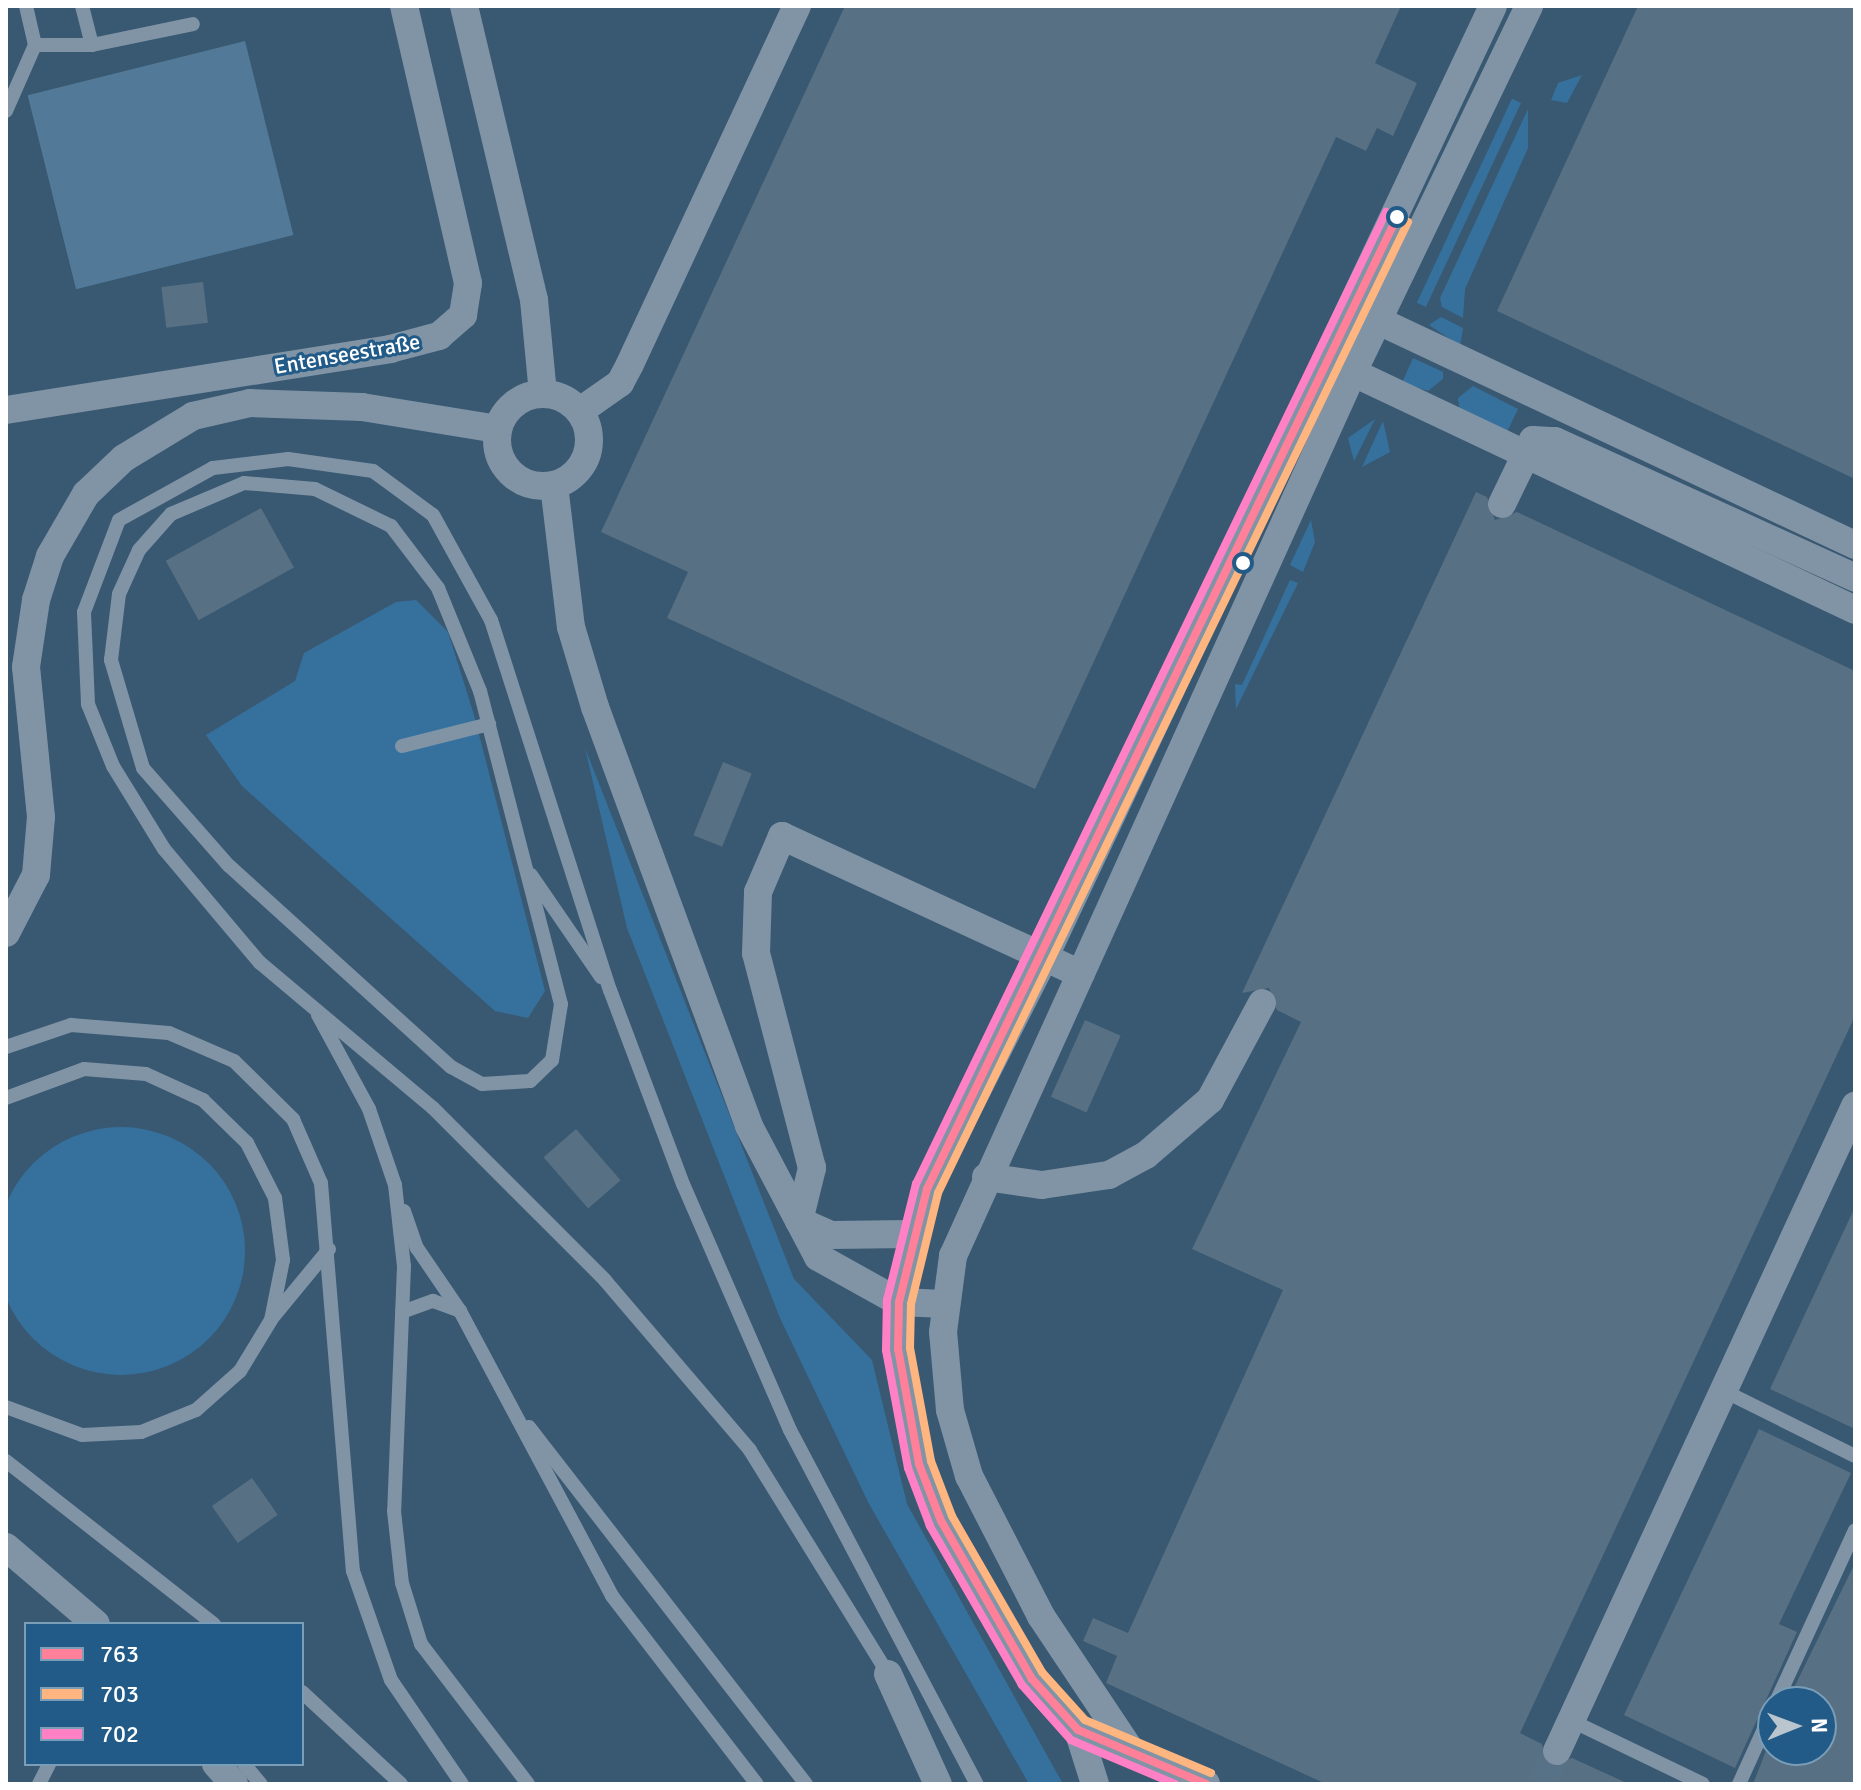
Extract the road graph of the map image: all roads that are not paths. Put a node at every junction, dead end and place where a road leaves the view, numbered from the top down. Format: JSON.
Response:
{"nodes":[{"id":1,"x":26,"y":6,"type":"edge"},
{"id":2,"x":82,"y":6,"type":"edge"},
{"id":3,"x":404,"y":6,"type":"edge"},
{"id":4,"x":464,"y":6,"type":"edge"},
{"id":5,"x":797,"y":6,"type":"edge"},
{"id":6,"x":1493,"y":6,"type":"edge"},
{"id":7,"x":1529,"y":6,"type":"edge"},
{"id":8,"x":193,"y":24,"type":"dead end"},
{"id":9,"x":35,"y":45,"type":"junction"},
{"id":10,"x":92,"y":45,"type":"junction"},
{"id":11,"x":6,"y":111,"type":"edge"},
{"id":12,"x":1366,"y":315,"type":"junction"},
{"id":13,"x":1341,"y":367,"type":"junction"},
{"id":14,"x":543,"y":393,"type":"junction"},
{"id":15,"x":6,"y":410,"type":"edge"},
{"id":16,"x":580,"y":411,"type":"junction"},
{"id":17,"x":498,"y":429,"type":"junction"},
{"id":18,"x":554,"y":485,"type":"junction"},
{"id":19,"x":1502,"y":504,"type":"dead end"},
{"id":20,"x":1855,"y":545,"type":"edge"},
{"id":21,"x":1855,"y":578,"type":"edge"},
{"id":22,"x":1855,"y":610,"type":"edge"},
{"id":23,"x":489,"y":724,"type":"junction"},
{"id":24,"x":402,"y":746,"type":"dead end"},
{"id":25,"x":526,"y":868,"type":"junction"},
{"id":26,"x":6,"y":933,"type":"edge"},
{"id":27,"x":1045,"y":956,"type":"junction"},
{"id":28,"x":1081,"y":974,"type":"junction"},
{"id":29,"x":610,"y":990,"type":"junction"},
{"id":30,"x":1262,"y":1003,"type":"dead end"},
{"id":31,"x":314,"y":1008,"type":"junction"},
{"id":32,"x":6,"y":1047,"type":"edge"},
{"id":33,"x":6,"y":1098,"type":"edge"},
{"id":34,"x":1855,"y":1106,"type":"edge"},
{"id":35,"x":986,"y":1177,"type":"junction"},
{"id":36,"x":395,"y":1185,"type":"junction"},
{"id":37,"x":799,"y":1221,"type":"junction"},
{"id":38,"x":910,"y":1234,"type":"junction"},
{"id":39,"x":329,"y":1249,"type":"junction"},
{"id":40,"x":899,"y":1302,"type":"junction"},
{"id":41,"x":945,"y":1304,"type":"junction"},
{"id":42,"x":460,"y":1311,"type":"junction"},
{"id":43,"x":402,"y":1312,"type":"junction"},
{"id":44,"x":271,"y":1320,"type":"junction"},
{"id":45,"x":497,"y":1384,"type":"junction"},
{"id":46,"x":1726,"y":1392,"type":"junction"},
{"id":47,"x":6,"y":1407,"type":"edge"},
{"id":48,"x":1855,"y":1456,"type":"edge"},
{"id":49,"x":6,"y":1461,"type":"edge"},
{"id":50,"x":1855,"y":1530,"type":"edge"},
{"id":51,"x":6,"y":1547,"type":"edge"},
{"id":52,"x":87,"y":1614,"type":"edge"},
{"id":53,"x":211,"y":1622,"type":"edge"},
{"id":54,"x":888,"y":1674,"type":"junction"},
{"id":55,"x":1783,"y":1686,"type":"edge"},
{"id":56,"x":304,"y":1694,"type":"edge"},
{"id":57,"x":1572,"y":1721,"type":"junction"},
{"id":58,"x":1078,"y":1730,"type":"junction"},
{"id":59,"x":1757,"y":1744,"type":"edge"},
{"id":60,"x":1129,"y":1749,"type":"junction"},
{"id":61,"x":1557,"y":1751,"type":"tunnel mouth"},
{"id":62,"x":48,"y":1766,"type":"edge"},
{"id":63,"x":218,"y":1766,"type":"edge"},
{"id":64,"x":246,"y":1766,"type":"edge"},
{"id":65,"x":39,"y":1784,"type":"edge"},
{"id":66,"x":234,"y":1784,"type":"edge"},
{"id":67,"x":261,"y":1784,"type":"edge"},
{"id":68,"x":401,"y":1784,"type":"edge"},
{"id":69,"x":462,"y":1784,"type":"edge"},
{"id":70,"x":528,"y":1784,"type":"edge"},
{"id":71,"x":757,"y":1784,"type":"edge"},
{"id":72,"x":806,"y":1784,"type":"edge"},
{"id":73,"x":938,"y":1784,"type":"edge"},
{"id":74,"x":953,"y":1784,"type":"edge"},
{"id":75,"x":977,"y":1784,"type":"edge"},
{"id":76,"x":1095,"y":1784,"type":"edge"},
{"id":77,"x":1206,"y":1784,"type":"edge"},
{"id":78,"x":1703,"y":1784,"type":"edge"},
{"id":79,"x":1739,"y":1784,"type":"edge"}],
"edges":[{"from":1,"to":9,"type":"lane"},
{"from":2,"to":10,"type":"lane"},
{"from":3,"to":15,"type":"street","name":"Entenseestraße"},
{"from":4,"to":14,"type":"street"},
{"from":5,"to":16,"type":"street"},
{"from":6,"to":12,"type":"street"},
{"from":7,"to":12,"type":"street"},
{"from":8,"to":10,"type":"lane"},
{"from":9,"to":10,"type":"lane"},
{"from":9,"to":11,"type":"lane"},
{"from":12,"to":13,"type":"street"},
{"from":12,"to":20,"type":"street"},
{"from":13,"to":22,"type":"street"},
{"from":13,"to":27,"type":"street"},
{"from":13,"to":28,"type":"street"},
{"from":14,"to":16,"type":"street"},
{"from":14,"to":17,"type":"street"},
{"from":16,"to":18,"type":"street"},
{"from":17,"to":18,"type":"street"},
{"from":17,"to":26,"type":"street"},
{"from":18,"to":37,"type":"street"},
{"from":19,"to":21,"type":"street","bridge":true},
{"from":23,"to":24,"type":"lane"},
{"from":23,"to":25,"type":"lane"},
{"from":23,"to":25,"type":"lane"},
{"from":25,"to":29,"type":"lane"},
{"from":27,"to":28,"type":"street"},
{"from":27,"to":37,"type":"street"},
{"from":27,"to":38,"type":"street"},
{"from":28,"to":35,"type":"street"},
{"from":29,"to":31,"type":"lane"},
{"from":29,"to":75,"type":"lane"},
{"from":30,"to":35,"type":"street"},
{"from":31,"to":36,"type":"lane"},
{"from":31,"to":54,"type":"lane"},
{"from":32,"to":39,"type":"lane"},
{"from":33,"to":44,"type":"lane"},
{"from":34,"to":46,"type":"street"},
{"from":35,"to":41,"type":"street"},
{"from":36,"to":42,"type":"lane"},
{"from":36,"to":43,"type":"lane"},
{"from":37,"to":38,"type":"street"},
{"from":37,"to":40,"type":"street"},
{"from":38,"to":40,"type":"street"},
{"from":39,"to":44,"type":"lane"},
{"from":39,"to":69,"type":"lane"},
{"from":40,"to":41,"type":"street"},
{"from":40,"to":58,"type":"street"},
{"from":41,"to":60,"type":"street"},
{"from":42,"to":43,"type":"lane"},
{"from":42,"to":45,"type":"lane"},
{"from":43,"to":70,"type":"lane"},
{"from":44,"to":47,"type":"lane"},
{"from":45,"to":71,"type":"lane"},
{"from":45,"to":72,"type":"lane"},
{"from":46,"to":48,"type":"lane"},
{"from":46,"to":57,"type":"street"},
{"from":49,"to":53,"type":"lane"},
{"from":50,"to":55,"type":"lane"},
{"from":51,"to":52,"type":"street"},
{"from":54,"to":73,"type":"street"},
{"from":54,"to":74,"type":"lane"},
{"from":56,"to":68,"type":"lane"},
{"from":57,"to":61,"type":"street"},
{"from":57,"to":78,"type":"lane"},
{"from":58,"to":60,"type":"street"},
{"from":58,"to":76,"type":"street"},
{"from":59,"to":79,"type":"lane"},
{"from":60,"to":77,"type":"street"},
{"from":62,"to":65,"type":"lane"},
{"from":63,"to":66,"type":"street"},
{"from":64,"to":67,"type":"lane"}]}
